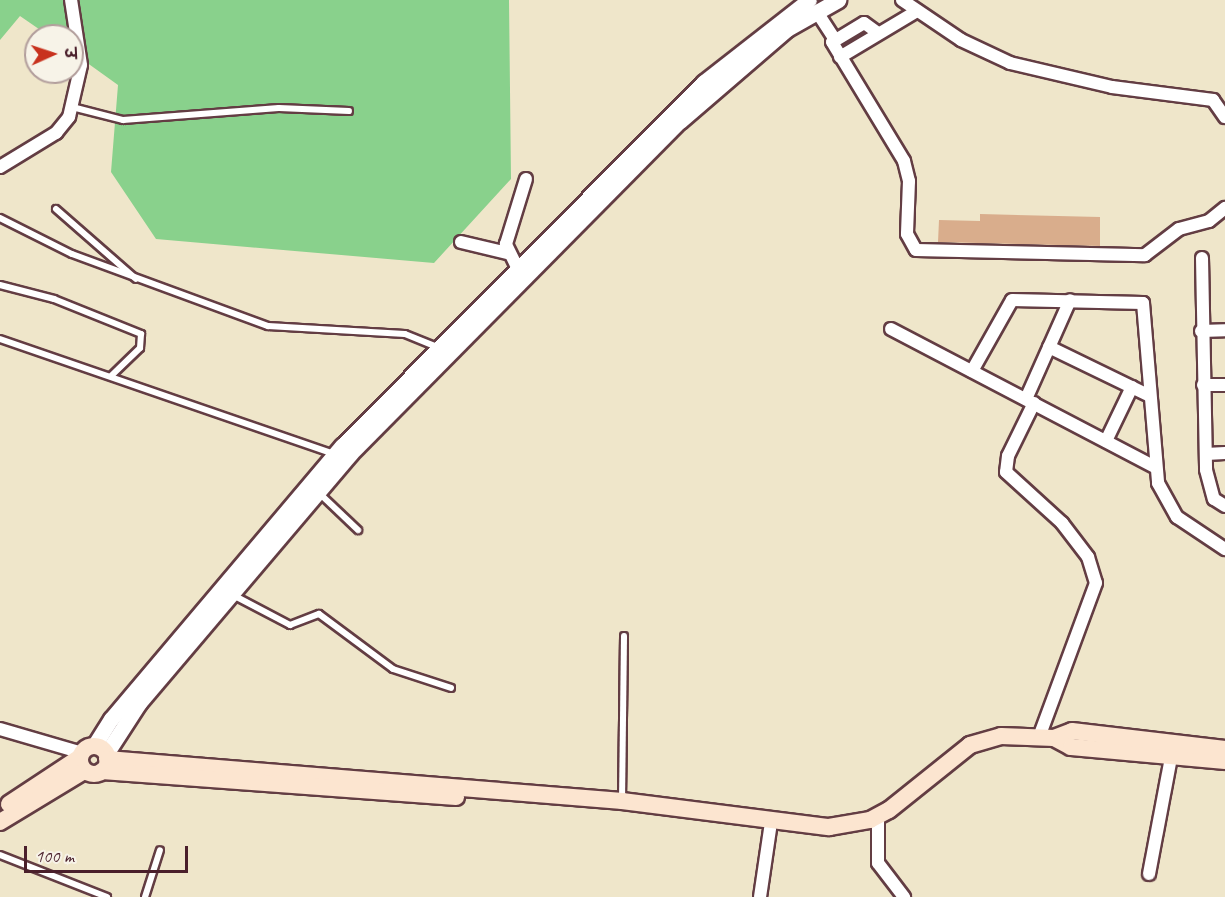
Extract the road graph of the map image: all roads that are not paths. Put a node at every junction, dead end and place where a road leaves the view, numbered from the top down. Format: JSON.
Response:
{"nodes":[{"id":1,"x":71,"y":0,"type":"edge"},
{"id":2,"x":838,"y":0,"type":"edge"},
{"id":3,"x":902,"y":0,"type":"edge"},
{"id":4,"x":813,"y":6,"type":"edge"},
{"id":5,"x":917,"y":11,"type":"junction"},
{"id":6,"x":878,"y":33,"type":"junction"},
{"id":7,"x":834,"y":38,"type":"junction"},
{"id":8,"x":840,"y":57,"type":"junction"},
{"id":9,"x":72,"y":107,"type":"junction"},
{"id":10,"x":349,"y":111,"type":"dead end"},
{"id":11,"x":1225,"y":117,"type":"edge"},
{"id":12,"x":0,"y":167,"type":"edge"},
{"id":13,"x":526,"y":179,"type":"dead end"},
{"id":14,"x":1225,"y":208,"type":"edge"},
{"id":15,"x":56,"y":209,"type":"dead end"},
{"id":16,"x":0,"y":218,"type":"edge"},
{"id":17,"x":461,"y":242,"type":"dead end"},
{"id":18,"x":507,"y":253,"type":"junction"},
{"id":19,"x":1202,"y":258,"type":"dead end"},
{"id":20,"x":518,"y":269,"type":"junction"},
{"id":21,"x":137,"y":280,"type":"junction"},
{"id":22,"x":0,"y":285,"type":"edge"},
{"id":23,"x":1070,"y":300,"type":"junction"},
{"id":24,"x":891,"y":329,"type":"dead end"},
{"id":25,"x":1225,"y":330,"type":"edge"},
{"id":26,"x":1201,"y":331,"type":"junction"},
{"id":27,"x":0,"y":339,"type":"edge"},
{"id":28,"x":1049,"y":347,"type":"junction"},
{"id":29,"x":440,"y":348,"type":"junction"},
{"id":30,"x":972,"y":371,"type":"junction"},
{"id":31,"x":112,"y":375,"type":"junction"},
{"id":32,"x":1203,"y":385,"type":"junction"},
{"id":33,"x":1225,"y":385,"type":"edge"},
{"id":34,"x":1132,"y":387,"type":"junction"},
{"id":35,"x":1150,"y":396,"type":"junction"},
{"id":36,"x":1030,"y":401,"type":"junction"},
{"id":37,"x":1106,"y":441,"type":"junction"},
{"id":38,"x":1225,"y":453,"type":"edge"},
{"id":39,"x":335,"y":454,"type":"junction"},
{"id":40,"x":1206,"y":454,"type":"junction"},
{"id":41,"x":1155,"y":467,"type":"junction"},
{"id":42,"x":314,"y":488,"type":"junction"},
{"id":43,"x":1225,"y":506,"type":"edge"},
{"id":44,"x":358,"y":530,"type":"dead end"},
{"id":45,"x":1225,"y":549,"type":"edge"},
{"id":46,"x":231,"y":593,"type":"junction"},
{"id":47,"x":624,"y":636,"type":"dead end"},
{"id":48,"x":451,"y":688,"type":"dead end"},
{"id":49,"x":0,"y":729,"type":"edge"},
{"id":50,"x":1046,"y":738,"type":"junction"},
{"id":51,"x":1225,"y":749,"type":"edge"},
{"id":52,"x":1171,"y":758,"type":"junction"},
{"id":53,"x":94,"y":759,"type":"junction"},
{"id":54,"x":1225,"y":761,"type":"edge"},
{"id":55,"x":622,"y":801,"type":"junction"},
{"id":56,"x":0,"y":809,"type":"edge"},
{"id":57,"x":878,"y":816,"type":"junction"},
{"id":58,"x":0,"y":822,"type":"edge"},
{"id":59,"x":799,"y":824,"type":"junction"},
{"id":60,"x":770,"y":829,"type":"junction"},
{"id":61,"x":160,"y":850,"type":"dead end"},
{"id":62,"x":0,"y":855,"type":"edge"},
{"id":63,"x":1149,"y":874,"type":"dead end"},
{"id":64,"x":107,"y":897,"type":"edge"},
{"id":65,"x":146,"y":897,"type":"edge"},
{"id":66,"x":760,"y":897,"type":"edge"},
{"id":67,"x":904,"y":897,"type":"edge"}],
"edges":[{"from":1,"to":9,"type":"street"},
{"from":2,"to":4,"type":"street"},
{"from":3,"to":5,"type":"street"},
{"from":4,"to":7,"type":"street"},
{"from":4,"to":20,"type":"street"},
{"from":4,"to":42,"type":"street"},
{"from":5,"to":6,"type":"street"},
{"from":5,"to":11,"type":"street"},
{"from":6,"to":7,"type":"street"},
{"from":6,"to":8,"type":"street"},
{"from":7,"to":8,"type":"street"},
{"from":8,"to":14,"type":"street"},
{"from":9,"to":10,"type":"lane"},
{"from":9,"to":12,"type":"street"},
{"from":13,"to":18,"type":"street"},
{"from":15,"to":21,"type":"lane"},
{"from":16,"to":21,"type":"lane"},
{"from":17,"to":18,"type":"street"},
{"from":18,"to":20,"type":"street"},
{"from":19,"to":26,"type":"street"},
{"from":20,"to":29,"type":"street"},
{"from":21,"to":29,"type":"lane"},
{"from":22,"to":31,"type":"lane"},
{"from":23,"to":28,"type":"street"},
{"from":23,"to":30,"type":"street"},
{"from":23,"to":35,"type":"street"},
{"from":24,"to":30,"type":"street"},
{"from":25,"to":26,"type":"street"},
{"from":26,"to":32,"type":"street"},
{"from":27,"to":31,"type":"lane"},
{"from":28,"to":34,"type":"street"},
{"from":28,"to":36,"type":"street"},
{"from":29,"to":39,"type":"street"},
{"from":30,"to":36,"type":"street"},
{"from":31,"to":39,"type":"lane"},
{"from":32,"to":33,"type":"street"},
{"from":32,"to":40,"type":"street"},
{"from":34,"to":35,"type":"street"},
{"from":34,"to":37,"type":"street"},
{"from":35,"to":41,"type":"street"},
{"from":36,"to":37,"type":"street"},
{"from":36,"to":50,"type":"street"},
{"from":37,"to":41,"type":"street"},
{"from":38,"to":40,"type":"street"},
{"from":39,"to":42,"type":"street"},
{"from":40,"to":43,"type":"street"},
{"from":41,"to":45,"type":"street"},
{"from":42,"to":44,"type":"lane"},
{"from":42,"to":46,"type":"street"},
{"from":42,"to":53,"type":"street"},
{"from":46,"to":48,"type":"lane"},
{"from":46,"to":53,"type":"street"},
{"from":47,"to":55,"type":"lane"},
{"from":49,"to":53,"type":"street"},
{"from":50,"to":51,"type":"main road"},
{"from":50,"to":52,"type":"main road"},
{"from":50,"to":57,"type":"main road"},
{"from":52,"to":54,"type":"main road"},
{"from":52,"to":63,"type":"street"},
{"from":53,"to":55,"type":"main road"},
{"from":53,"to":56,"type":"main road"},
{"from":53,"to":58,"type":"main road"},
{"from":53,"to":60,"type":"main road"},
{"from":55,"to":59,"type":"main road"},
{"from":57,"to":59,"type":"main road"},
{"from":57,"to":67,"type":"street"},
{"from":59,"to":60,"type":"main road"},
{"from":60,"to":66,"type":"street"},
{"from":61,"to":65,"type":"lane"},
{"from":62,"to":64,"type":"lane"}]}
